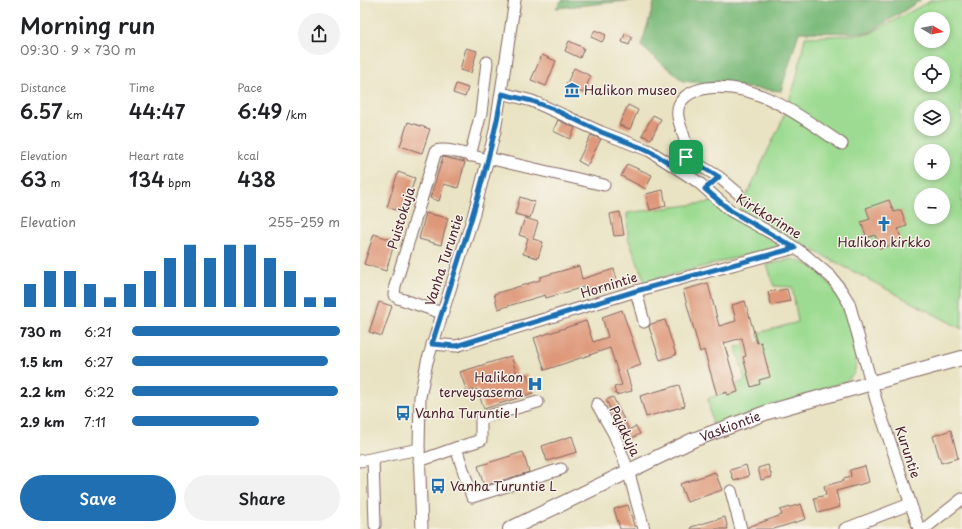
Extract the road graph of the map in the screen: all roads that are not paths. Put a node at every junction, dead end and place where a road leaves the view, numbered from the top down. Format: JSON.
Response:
{"nodes":[{"id":1,"x":515,"y":0,"type":"edge"},
{"id":2,"x":487,"y":62,"type":"dead end"},
{"id":3,"x":502,"y":94,"type":"junction"},
{"id":4,"x":842,"y":144,"type":"dead end"},
{"id":5,"x":470,"y":156,"type":"junction"},
{"id":6,"x":686,"y":157,"type":"junction"},
{"id":7,"x":488,"y":159,"type":"junction"},
{"id":8,"x":680,"y":170,"type":"junction"},
{"id":9,"x":719,"y":177,"type":"junction"},
{"id":10,"x":604,"y":185,"type":"dead end"},
{"id":11,"x":705,"y":189,"type":"junction"},
{"id":12,"x":738,"y":193,"type":"dead end"},
{"id":13,"x":795,"y":248,"type":"junction"},
{"id":14,"x":636,"y":291,"type":"junction"},
{"id":15,"x":442,"y":313,"type":"junction"},
{"id":16,"x":644,"y":322,"type":"dead end"},
{"id":17,"x":432,"y":344,"type":"junction"},
{"id":18,"x":962,"y":358,"type":"edge"},
{"id":19,"x":871,"y":383,"type":"junction"},
{"id":20,"x":538,"y":402,"type":"dead end"},
{"id":21,"x":597,"y":404,"type":"dead end"},
{"id":22,"x":456,"y":448,"type":"junction"},
{"id":23,"x":419,"y":449,"type":"junction"},
{"id":24,"x":372,"y":458,"type":"junction"},
{"id":25,"x":360,"y":461,"type":"edge"},
{"id":26,"x":419,"y":461,"type":"junction"},
{"id":27,"x":561,"y":470,"type":"dead end"},
{"id":28,"x":628,"y":470,"type":"junction"},
{"id":29,"x":731,"y":491,"type":"dead end"},
{"id":30,"x":962,"y":499,"type":"edge"},
{"id":31,"x":910,"y":504,"type":"junction"},
{"id":32,"x":375,"y":525,"type":"dead end"},
{"id":33,"x":860,"y":526,"type":"edge"},
{"id":34,"x":422,"y":529,"type":"edge"},
{"id":35,"x":510,"y":529,"type":"edge"},
{"id":36,"x":644,"y":529,"type":"edge"},
{"id":37,"x":741,"y":529,"type":"edge"},
{"id":38,"x":845,"y":529,"type":"edge"},
{"id":39,"x":919,"y":529,"type":"edge"},
{"id":40,"x":924,"y":529,"type":"edge"}],
"edges":[{"from":1,"to":3,"type":"street","name":"Vanha Turuntie"},
{"from":2,"to":5,"type":"street"},
{"from":3,"to":7,"type":"street","name":"Vanha Turuntie"},
{"from":3,"to":8,"type":"street","name":"Kirkkorinne"},
{"from":4,"to":6,"type":"street"},
{"from":5,"to":7,"type":"street","name":"Puistokuja"},
{"from":5,"to":15,"type":"street","name":"Puistokuja"},
{"from":6,"to":8,"type":"street"},
{"from":6,"to":9,"type":"street"},
{"from":7,"to":10,"type":"street","name":"Puistokuja"},
{"from":7,"to":15,"type":"street","name":"Vanha Turuntie"},
{"from":8,"to":11,"type":"street","name":"Kirkkorinne"},
{"from":9,"to":11,"type":"street"},
{"from":9,"to":12,"type":"street"},
{"from":11,"to":13,"type":"street","name":"Kirkkorinne"},
{"from":13,"to":14,"type":"street","name":"Hornintie"},
{"from":13,"to":19,"type":"street","name":"Kirkkorinne"},
{"from":14,"to":16,"type":"street"},
{"from":14,"to":17,"type":"street","name":"Hornintie"},
{"from":15,"to":17,"type":"street","name":"Vanha Turuntie"},
{"from":17,"to":23,"type":"street","name":"Vanha Turuntie"},
{"from":18,"to":19,"type":"main road","name":"Vaskiontie"},
{"from":19,"to":28,"type":"main road","name":"Vaskiontie"},
{"from":19,"to":31,"type":"street","name":"Kuruntie"},
{"from":20,"to":22,"type":"street"},
{"from":21,"to":28,"type":"street","name":"Pajakuja"},
{"from":22,"to":26,"type":"street"},
{"from":22,"to":27,"type":"street"},
{"from":23,"to":24,"type":"street"},
{"from":23,"to":26,"type":"street","name":"Vanha Turuntie"},
{"from":24,"to":25,"type":"street"},
{"from":24,"to":32,"type":"street"},
{"from":26,"to":34,"type":"street","name":"Vanha Turuntie"},
{"from":28,"to":35,"type":"main road","name":"Vaskiontie"},
{"from":28,"to":36,"type":"street","name":"Pajakuja"},
{"from":29,"to":37,"type":"street"},
{"from":30,"to":40,"type":"street"},
{"from":31,"to":33,"type":"street"},
{"from":31,"to":39,"type":"street","name":"Kuruntie"},
{"from":33,"to":38,"type":"street"}]}
